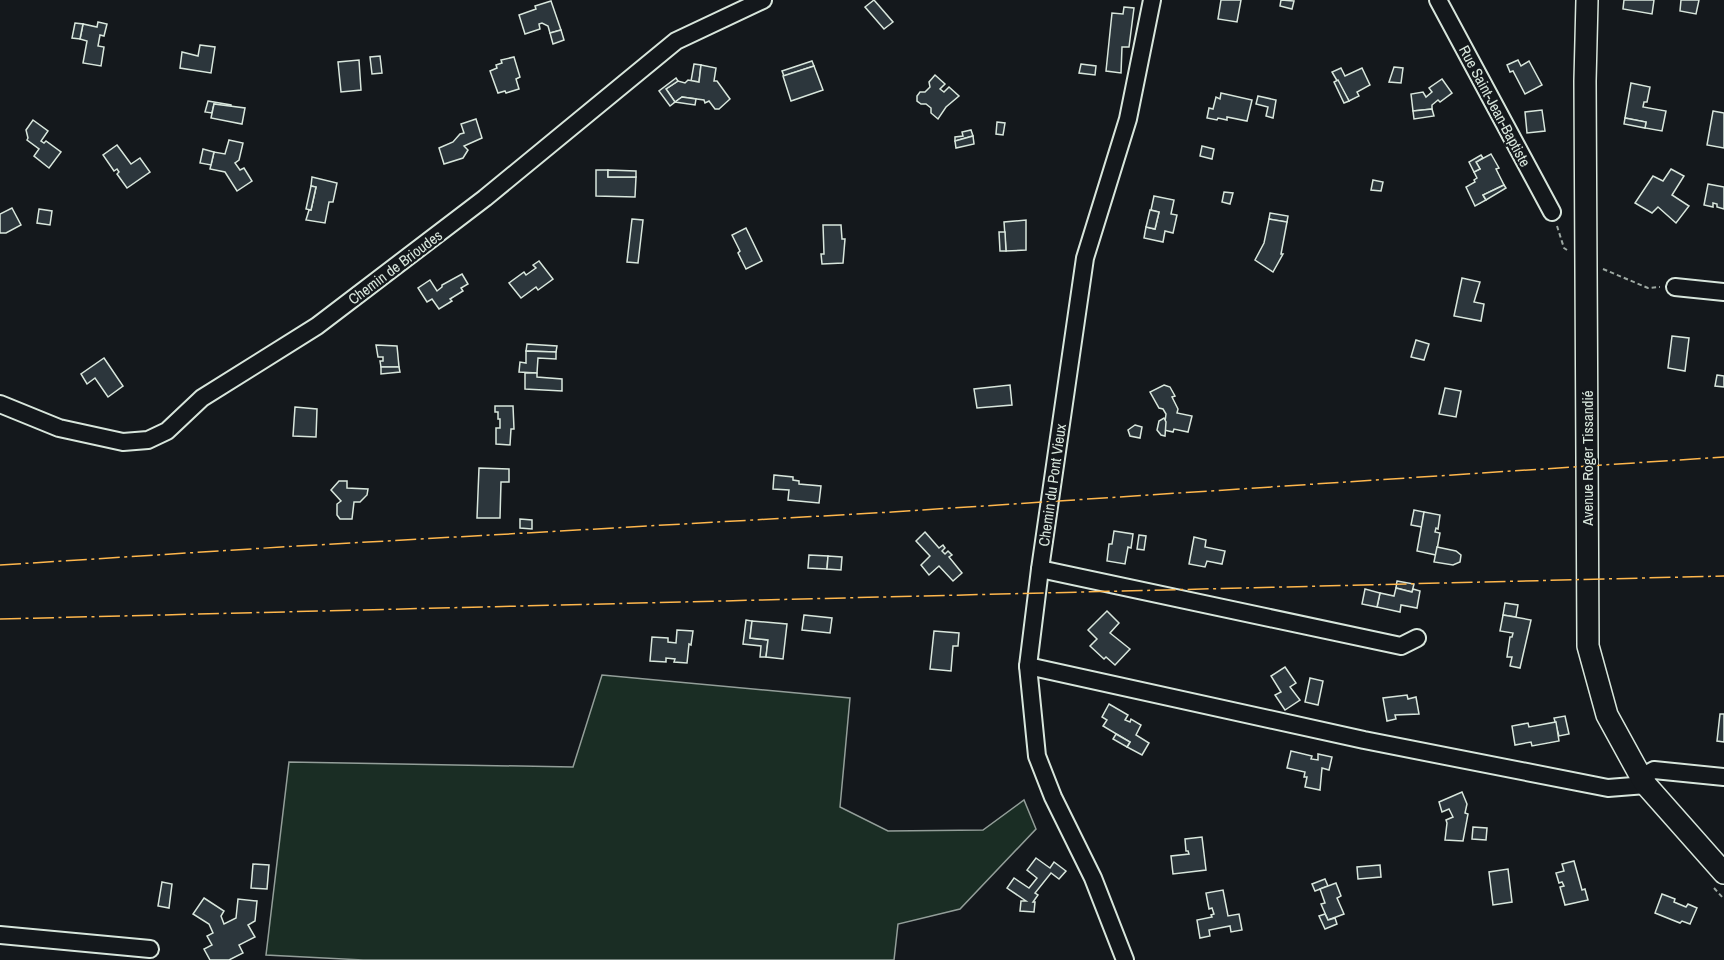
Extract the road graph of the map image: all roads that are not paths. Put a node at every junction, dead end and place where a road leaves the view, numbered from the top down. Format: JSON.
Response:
{"nodes":[{"id":1,"x":763,"y":0,"type":"edge"},
{"id":2,"x":1152,"y":0,"type":"edge"},
{"id":3,"x":1438,"y":0,"type":"edge"},
{"id":4,"x":1587,"y":0,"type":"edge"},
{"id":5,"x":1552,"y":212,"type":"road end"},
{"id":6,"x":1675,"y":287,"type":"road end"},
{"id":7,"x":1724,"y":292,"type":"edge"},
{"id":8,"x":0,"y":404,"type":"edge"},
{"id":9,"x":1040,"y":569,"type":"junction"},
{"id":10,"x":1417,"y":638,"type":"dead end"},
{"id":11,"x":1028,"y":666,"type":"junction"},
{"id":12,"x":1724,"y":777,"type":"edge"},
{"id":13,"x":1643,"y":781,"type":"junction"},
{"id":14,"x":1724,"y":873,"type":"edge"},
{"id":15,"x":0,"y":935,"type":"edge"},
{"id":16,"x":150,"y":949,"type":"dead end"},
{"id":17,"x":1125,"y":960,"type":"edge"}],
"edges":[{"from":1,"to":8,"type":"street","name":"Chemin de Brioudes"},
{"from":2,"to":9,"type":"street","name":"Chemin du Pont Vieux"},
{"from":3,"to":5,"type":"street","name":"Rue Saint-Jean-Baptiste"},
{"from":4,"to":13,"type":"main road","name":"Avenue Roger Tissandié"},
{"from":6,"to":7,"type":"street"},
{"from":9,"to":10,"type":"street"},
{"from":9,"to":11,"type":"street","name":"Chemin du Pont Vieux"},
{"from":11,"to":13,"type":"street"},
{"from":11,"to":17,"type":"street","name":"Chemin du Pont Vieux"},
{"from":12,"to":13,"type":"street"},
{"from":13,"to":14,"type":"main road","name":"Avenue Roger Tissandié"},
{"from":15,"to":16,"type":"street"}]}
